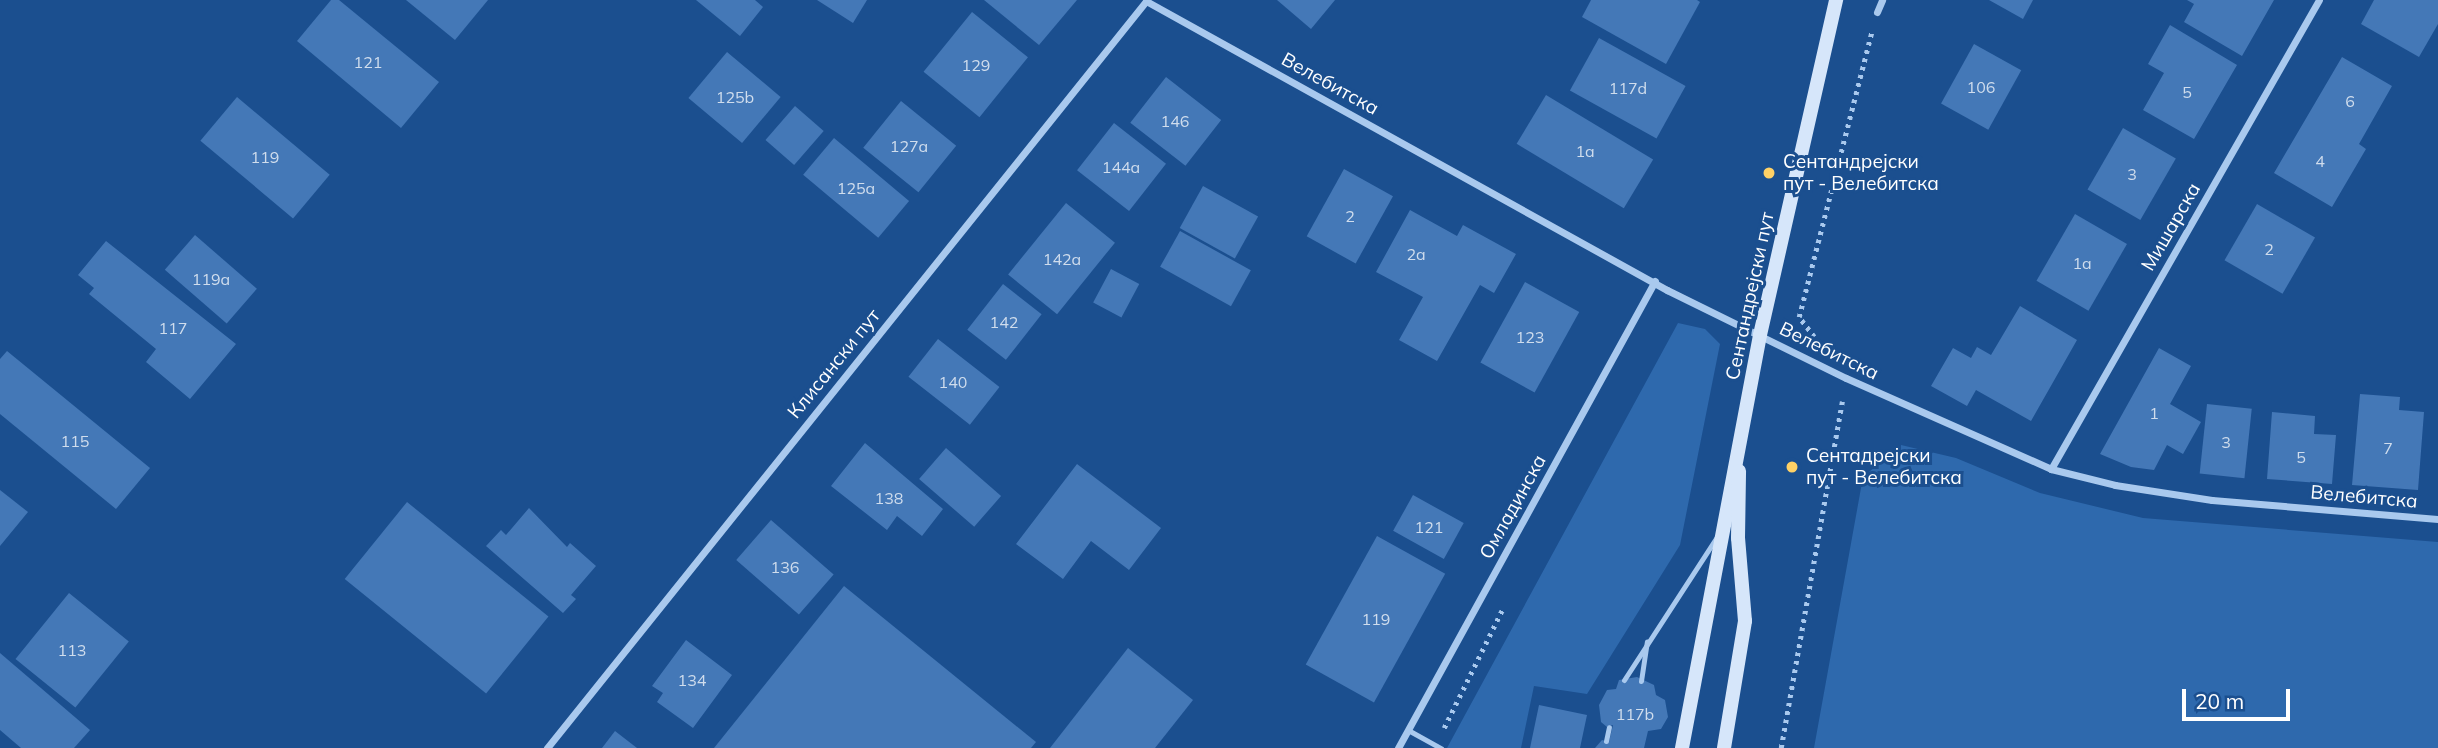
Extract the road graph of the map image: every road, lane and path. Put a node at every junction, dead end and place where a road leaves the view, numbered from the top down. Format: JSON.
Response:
{"nodes":[{"id":1,"x":1836,"y":0,"type":"edge"},
{"id":2,"x":1882,"y":0,"type":"edge"},
{"id":3,"x":2319,"y":0,"type":"edge"},
{"id":4,"x":1147,"y":1,"type":"edge"},
{"id":5,"x":1877,"y":12,"type":"joint"},
{"id":6,"x":1655,"y":281,"type":"junction"},
{"id":7,"x":1760,"y":335,"type":"junction"},
{"id":8,"x":1846,"y":378,"type":"junction"},
{"id":9,"x":1739,"y":437,"type":"junction"},
{"id":10,"x":2052,"y":469,"type":"junction"},
{"id":11,"x":2438,"y":519,"type":"edge"},
{"id":12,"x":1721,"y":530,"type":"junction"},
{"id":13,"x":1648,"y":638,"type":"junction"},
{"id":14,"x":1624,"y":680,"type":"dead end"},
{"id":15,"x":1641,"y":681,"type":"dead end"},
{"id":16,"x":1609,"y":727,"type":"dead end"},
{"id":17,"x":1408,"y":730,"type":"junction"},
{"id":18,"x":1606,"y":741,"type":"dead end"},
{"id":19,"x":547,"y":748,"type":"edge"},
{"id":20,"x":1398,"y":748,"type":"edge"},
{"id":21,"x":1441,"y":748,"type":"edge"},
{"id":22,"x":1682,"y":748,"type":"edge"},
{"id":23,"x":1724,"y":748,"type":"edge"},
{"id":24,"x":1781,"y":748,"type":"edge"}],
"edges":[{"from":1,"to":7,"type":"main road","name":"Сентандрејски пут"},
{"from":2,"to":5,"type":"street"},
{"from":3,"to":10,"type":"street","name":"Мишарска"},
{"from":4,"to":6,"type":"street","name":"Велебитска"},
{"from":4,"to":19,"type":"street","name":"Клисански пут"},
{"from":5,"to":8,"type":"path"},
{"from":6,"to":7,"type":"street","name":"Велебитска"},
{"from":6,"to":17,"type":"street","name":"Омладинска"},
{"from":7,"to":8,"type":"street","name":"Велебитска"},
{"from":7,"to":9,"type":"main road","name":"Сентандрејски пут"},
{"from":8,"to":10,"type":"street","name":"Велебитска"},
{"from":8,"to":24,"type":"path"},
{"from":9,"to":12,"type":"main road","name":"Сентандрејски пут"},
{"from":9,"to":23,"type":"main road","name":"Сентандрејски пут"},
{"from":10,"to":11,"type":"street","name":"Велебитска"},
{"from":12,"to":13,"type":"lane"},
{"from":12,"to":22,"type":"main road","name":"Сентандрејски пут"},
{"from":13,"to":14,"type":"lane"},
{"from":13,"to":15,"type":"lane"},
{"from":16,"to":18,"type":"lane"},
{"from":17,"to":20,"type":"street","name":"Омладинска"},
{"from":17,"to":21,"type":"lane"}]}
